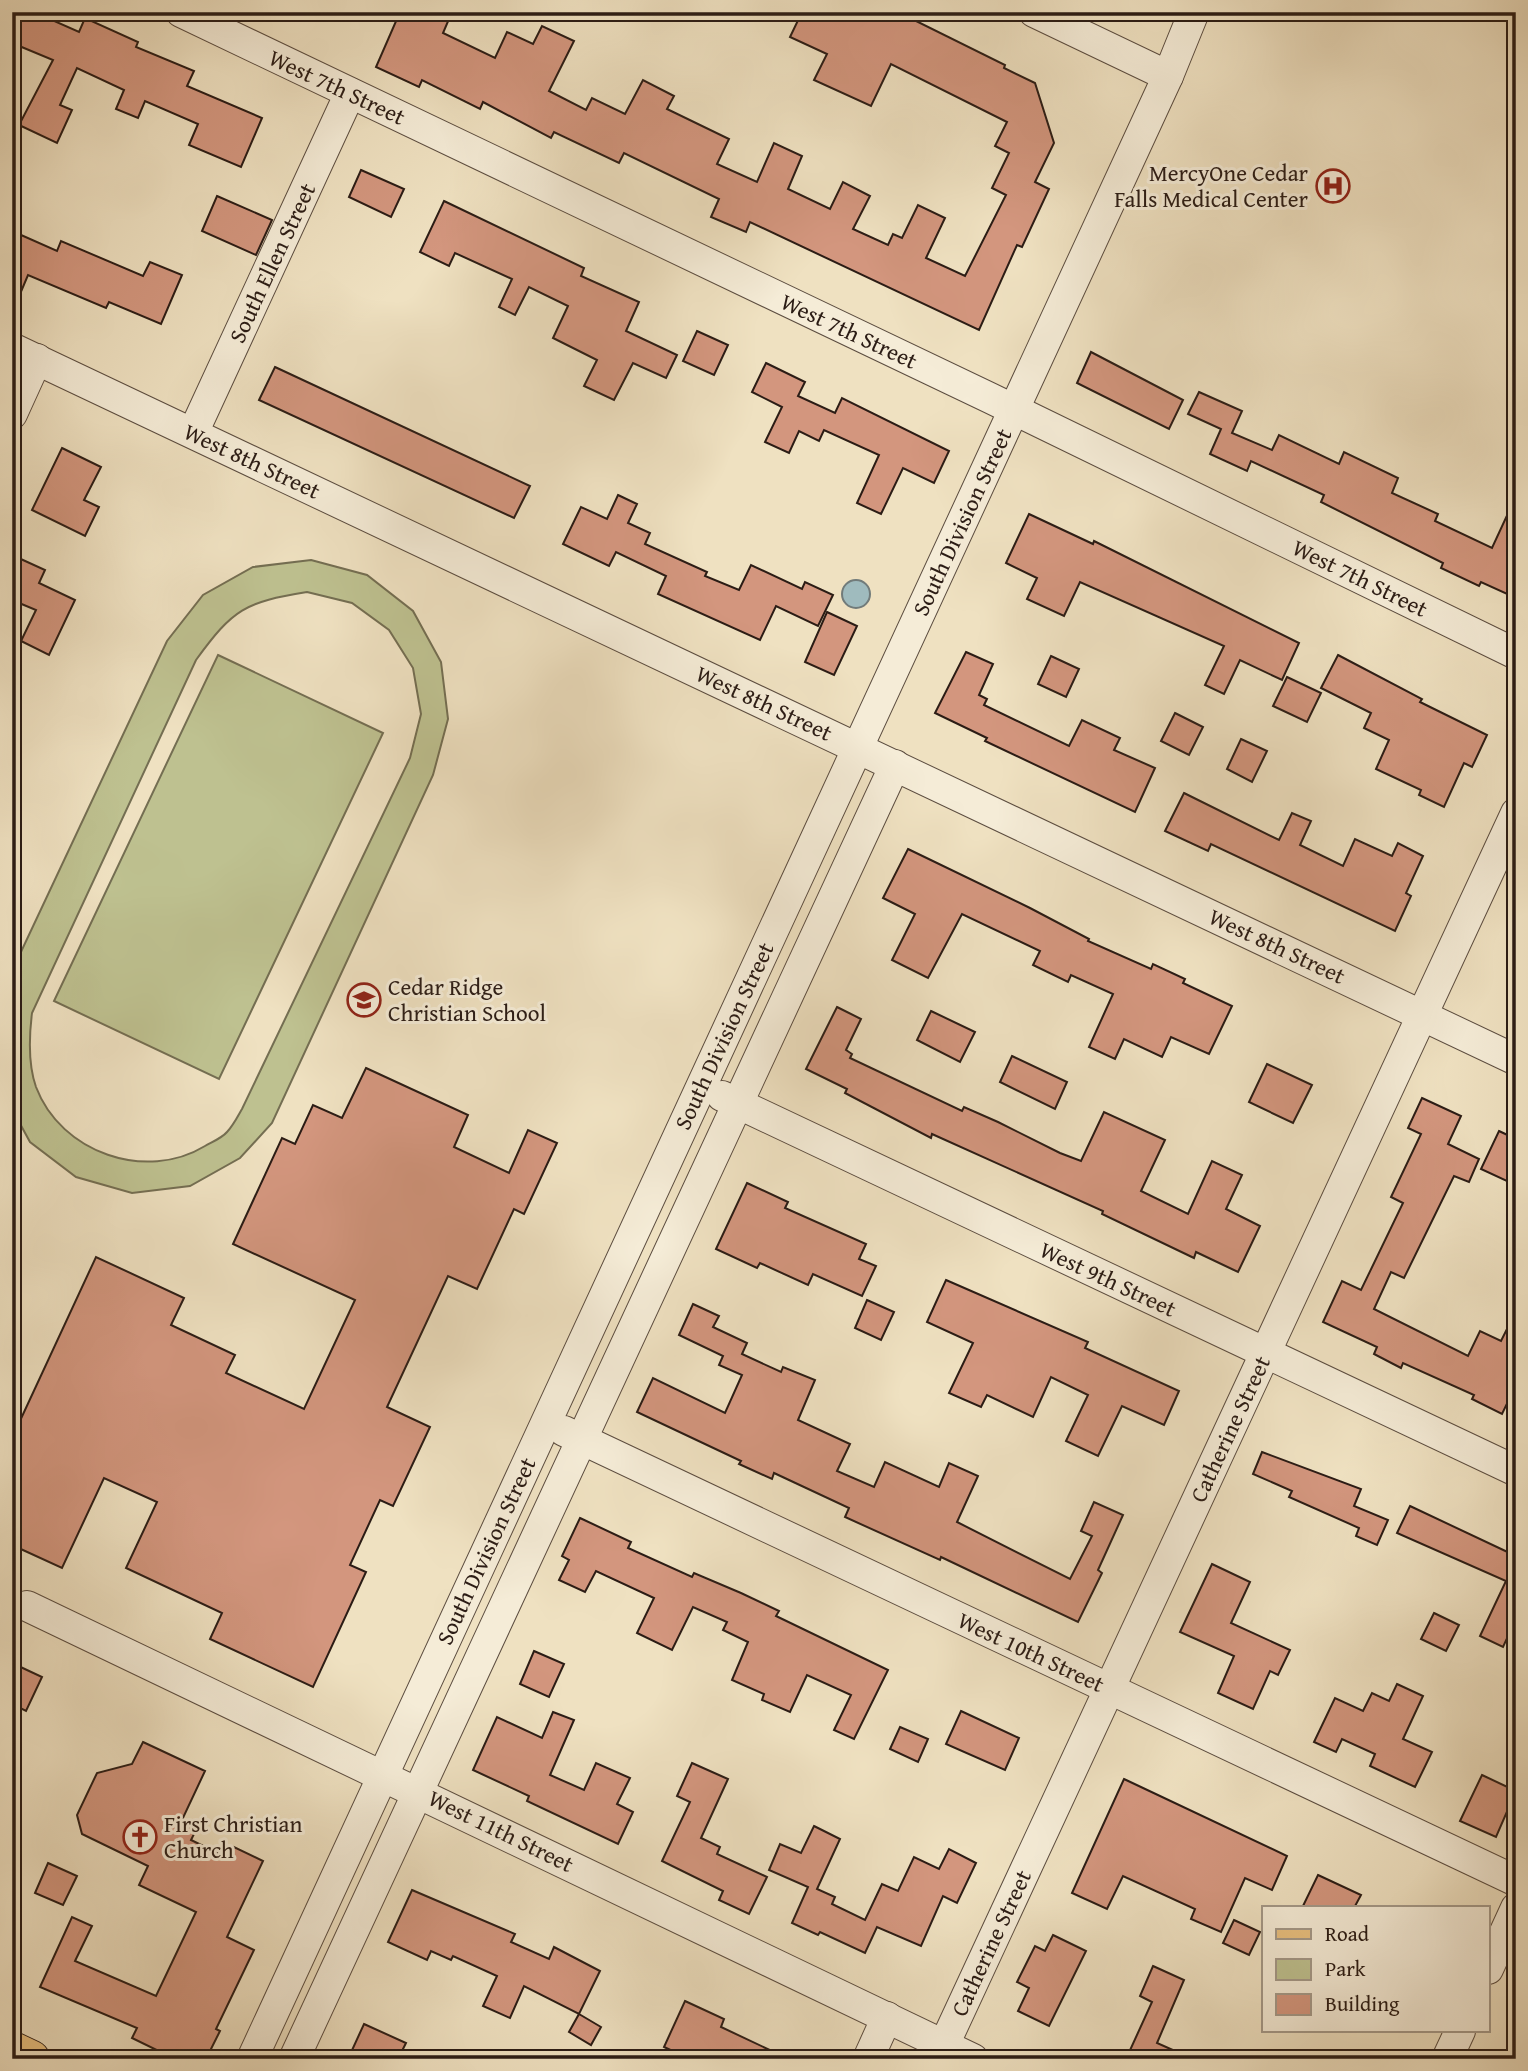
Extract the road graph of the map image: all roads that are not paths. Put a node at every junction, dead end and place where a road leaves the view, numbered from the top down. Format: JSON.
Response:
{"nodes":[{"id":1,"x":181,"y":12,"type":"edge"},
{"id":2,"x":1034,"y":12,"type":"edge"},
{"id":3,"x":1194,"y":12,"type":"edge"},
{"id":4,"x":1168,"y":76,"type":"junction"},
{"id":5,"x":350,"y":93,"type":"junction"},
{"id":6,"x":25,"y":354,"type":"edge"},
{"id":7,"x":1014,"y":410,"type":"junction"},
{"id":8,"x":12,"y":414,"type":"edge"},
{"id":9,"x":193,"y":433,"type":"junction"},
{"id":10,"x":1516,"y":654,"type":"edge"},
{"id":11,"x":858,"y":747,"type":"junction"},
{"id":12,"x":895,"y":765,"type":"junction"},
{"id":13,"x":1516,"y":813,"type":"edge"},
{"id":14,"x":1422,"y":1015,"type":"junction"},
{"id":15,"x":1516,"y":1060,"type":"edge"},
{"id":16,"x":701,"y":1086,"type":"junction"},
{"id":17,"x":738,"y":1104,"type":"junction"},
{"id":18,"x":1265,"y":1353,"type":"junction"},
{"id":19,"x":545,"y":1423,"type":"junction"},
{"id":20,"x":582,"y":1440,"type":"junction"},
{"id":21,"x":1516,"y":1471,"type":"edge"},
{"id":22,"x":27,"y":1606,"type":"dead end"},
{"id":23,"x":1109,"y":1689,"type":"junction"},
{"id":24,"x":382,"y":1775,"type":"junction"},
{"id":25,"x":419,"y":1791,"type":"junction"},
{"id":26,"x":1516,"y":1881,"type":"edge"},
{"id":27,"x":1516,"y":1908,"type":"edge"},
{"id":28,"x":1490,"y":1965,"type":"edge"},
{"id":29,"x":887,"y":2017,"type":"junction"},
{"id":30,"x":1460,"y":2032,"type":"edge"},
{"id":31,"x":944,"y":2045,"type":"junction"},
{"id":32,"x":12,"y":2050,"type":"edge"},
{"id":33,"x":32,"y":2059,"type":"edge"},
{"id":34,"x":252,"y":2059,"type":"edge"},
{"id":35,"x":294,"y":2059,"type":"edge"},
{"id":36,"x":868,"y":2059,"type":"edge"},
{"id":37,"x":973,"y":2059,"type":"edge"},
{"id":38,"x":1447,"y":2059,"type":"edge"}],
"edges":[{"from":1,"to":5,"type":"street","name":"West 7th Street"},
{"from":2,"to":4,"type":"street"},
{"from":3,"to":4,"type":"street","name":"South Division Street"},
{"from":4,"to":7,"type":"street","name":"South Division Street"},
{"from":5,"to":7,"type":"street","name":"West 7th Street"},
{"from":5,"to":9,"type":"street","name":"South Ellen Street"},
{"from":6,"to":8,"type":"street"},
{"from":6,"to":9,"type":"street","name":"West 8th Street"},
{"from":7,"to":10,"type":"street","name":"West 7th Street"},
{"from":7,"to":11,"type":"street","name":"South Division Street"},
{"from":9,"to":11,"type":"street","name":"West 8th Street"},
{"from":11,"to":12,"type":"street","name":"West 8th Street"},
{"from":11,"to":16,"type":"street","name":"South Division Street"},
{"from":12,"to":14,"type":"street","name":"West 8th Street"},
{"from":12,"to":17,"type":"street","name":"South Division Street"},
{"from":13,"to":14,"type":"street","name":"Catherine Street"},
{"from":14,"to":15,"type":"street","name":"West 8th Street"},
{"from":14,"to":18,"type":"street","name":"Catherine Street"},
{"from":16,"to":17,"type":"street","name":"West 9th Street"},
{"from":16,"to":19,"type":"street","name":"South Division Street"},
{"from":17,"to":18,"type":"street","name":"West 9th Street"},
{"from":17,"to":20,"type":"street","name":"South Division Street"},
{"from":18,"to":21,"type":"street","name":"West 9th Street"},
{"from":18,"to":23,"type":"street","name":"Catherine Street"},
{"from":19,"to":20,"type":"street","name":"West 10th Street"},
{"from":19,"to":24,"type":"street","name":"South Division Street"},
{"from":20,"to":23,"type":"street","name":"West 10th Street"},
{"from":20,"to":25,"type":"street","name":"South Division Street"},
{"from":22,"to":24,"type":"street","name":"West 11th Street"},
{"from":23,"to":26,"type":"street","name":"West 10th Street"},
{"from":23,"to":31,"type":"street","name":"Catherine Street"},
{"from":24,"to":25,"type":"street","name":"West 11th Street"},
{"from":24,"to":34,"type":"street","name":"South Division Street"},
{"from":25,"to":29,"type":"street","name":"West 11th Street"},
{"from":25,"to":35,"type":"street","name":"South Division Street"},
{"from":27,"to":28,"type":"street"},
{"from":29,"to":31,"type":"street","name":"West 11th Street"},
{"from":29,"to":36,"type":"street"},
{"from":30,"to":38,"type":"street"},
{"from":31,"to":37,"type":"street","name":"West 11th Street"},
{"from":32,"to":33,"type":"main road"}]}
